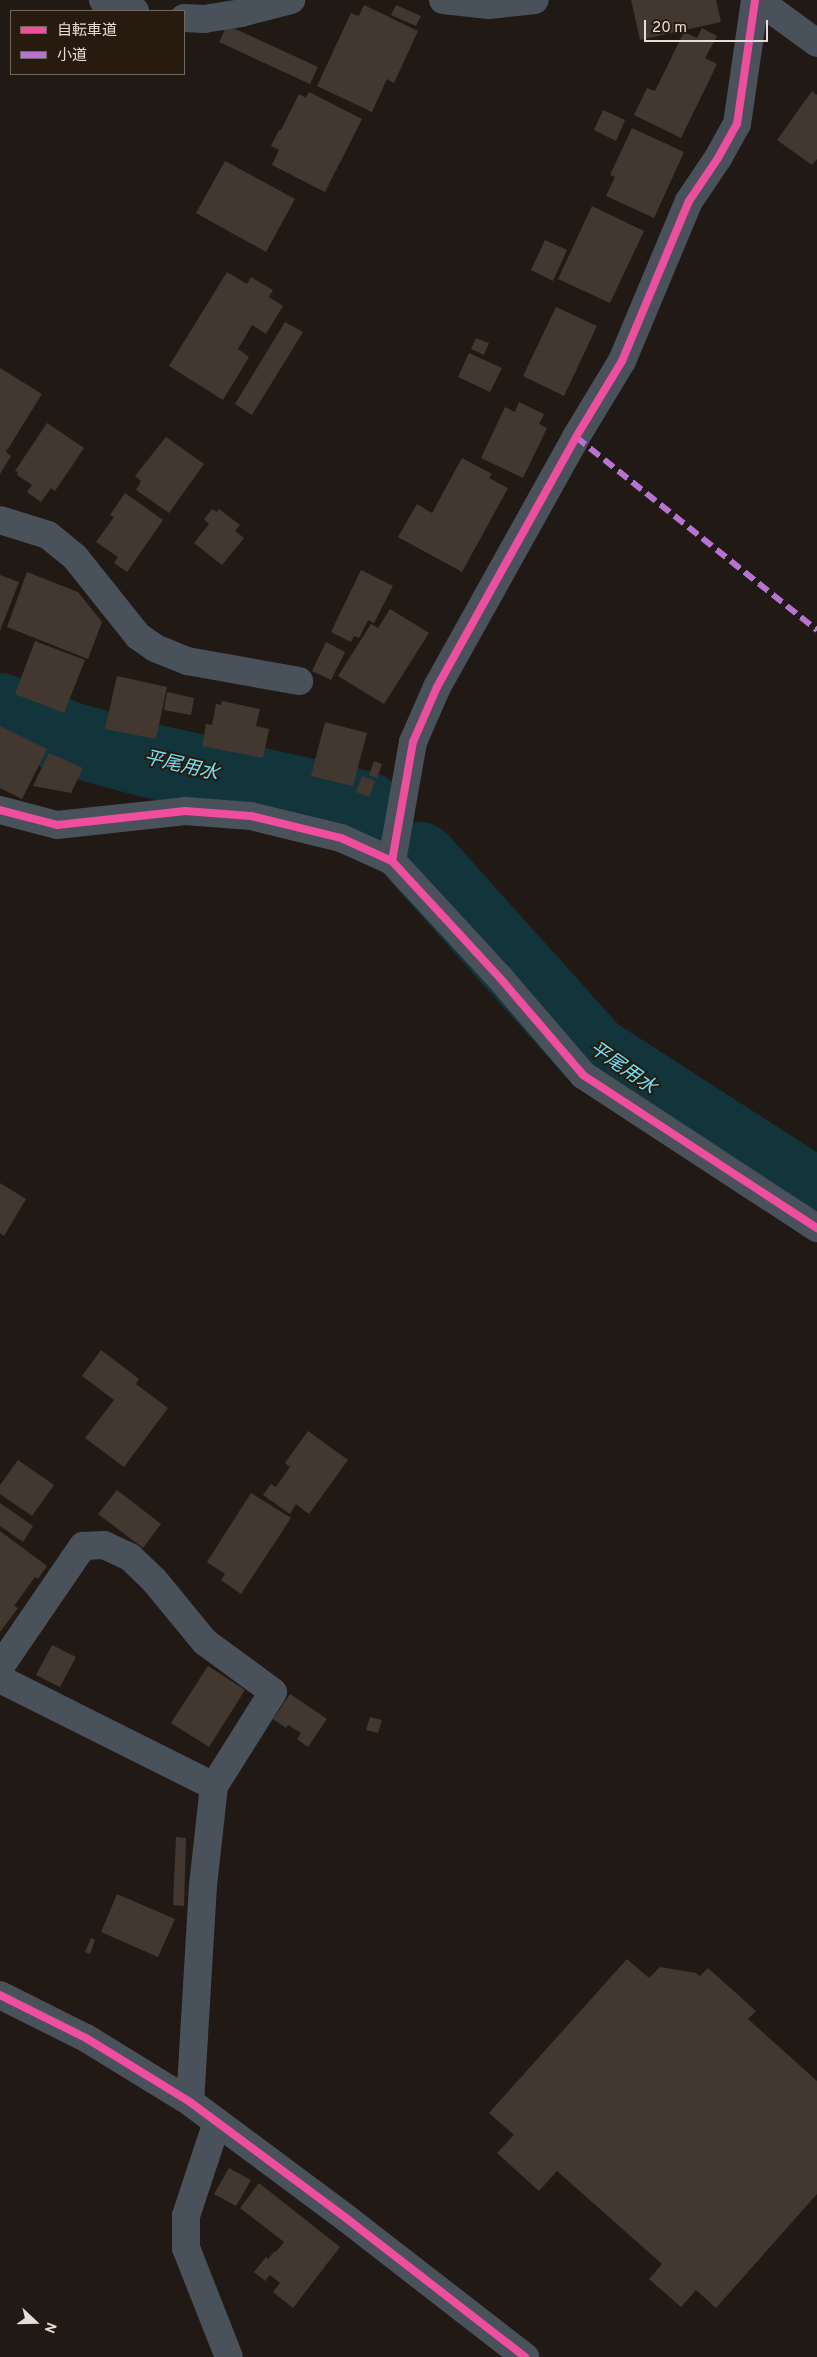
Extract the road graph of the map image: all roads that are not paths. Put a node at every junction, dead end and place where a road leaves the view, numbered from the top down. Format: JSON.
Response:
{"nodes":[{"id":1,"x":103,"y":0,"type":"edge"},
{"id":2,"x":291,"y":0,"type":"edge"},
{"id":3,"x":443,"y":0,"type":"edge"},
{"id":4,"x":535,"y":0,"type":"edge"},
{"id":5,"x":756,"y":0,"type":"edge"},
{"id":6,"x":133,"y":10,"type":"edge"},
{"id":7,"x":185,"y":18,"type":"edge"},
{"id":8,"x":817,"y":43,"type":"edge"},
{"id":9,"x":0,"y":520,"type":"edge"},
{"id":10,"x":299,"y":681,"type":"dead end"},
{"id":11,"x":0,"y":810,"type":"edge"},
{"id":12,"x":392,"y":861,"type":"junction"},
{"id":13,"x":817,"y":1228,"type":"edge"},
{"id":14,"x":0,"y":1667,"type":"edge"},
{"id":15,"x":0,"y":1679,"type":"edge"},
{"id":16,"x":214,"y":1786,"type":"junction"},
{"id":17,"x":0,"y":1994,"type":"edge"},
{"id":18,"x":190,"y":2102,"type":"junction"},
{"id":19,"x":217,"y":2122,"type":"junction"},
{"id":20,"x":229,"y":2357,"type":"edge"},
{"id":21,"x":525,"y":2357,"type":"edge"}],
"edges":[{"from":1,"to":6,"type":"street"},
{"from":2,"to":7,"type":"street"},
{"from":3,"to":4,"type":"street"},
{"from":5,"to":8,"type":"street"},
{"from":5,"to":12,"type":"street"},
{"from":9,"to":10,"type":"street"},
{"from":11,"to":12,"type":"street"},
{"from":12,"to":13,"type":"street"},
{"from":14,"to":16,"type":"street"},
{"from":15,"to":16,"type":"street"},
{"from":16,"to":18,"type":"street"},
{"from":17,"to":18,"type":"street"},
{"from":18,"to":19,"type":"street"},
{"from":19,"to":20,"type":"street"},
{"from":19,"to":21,"type":"street"}]}
